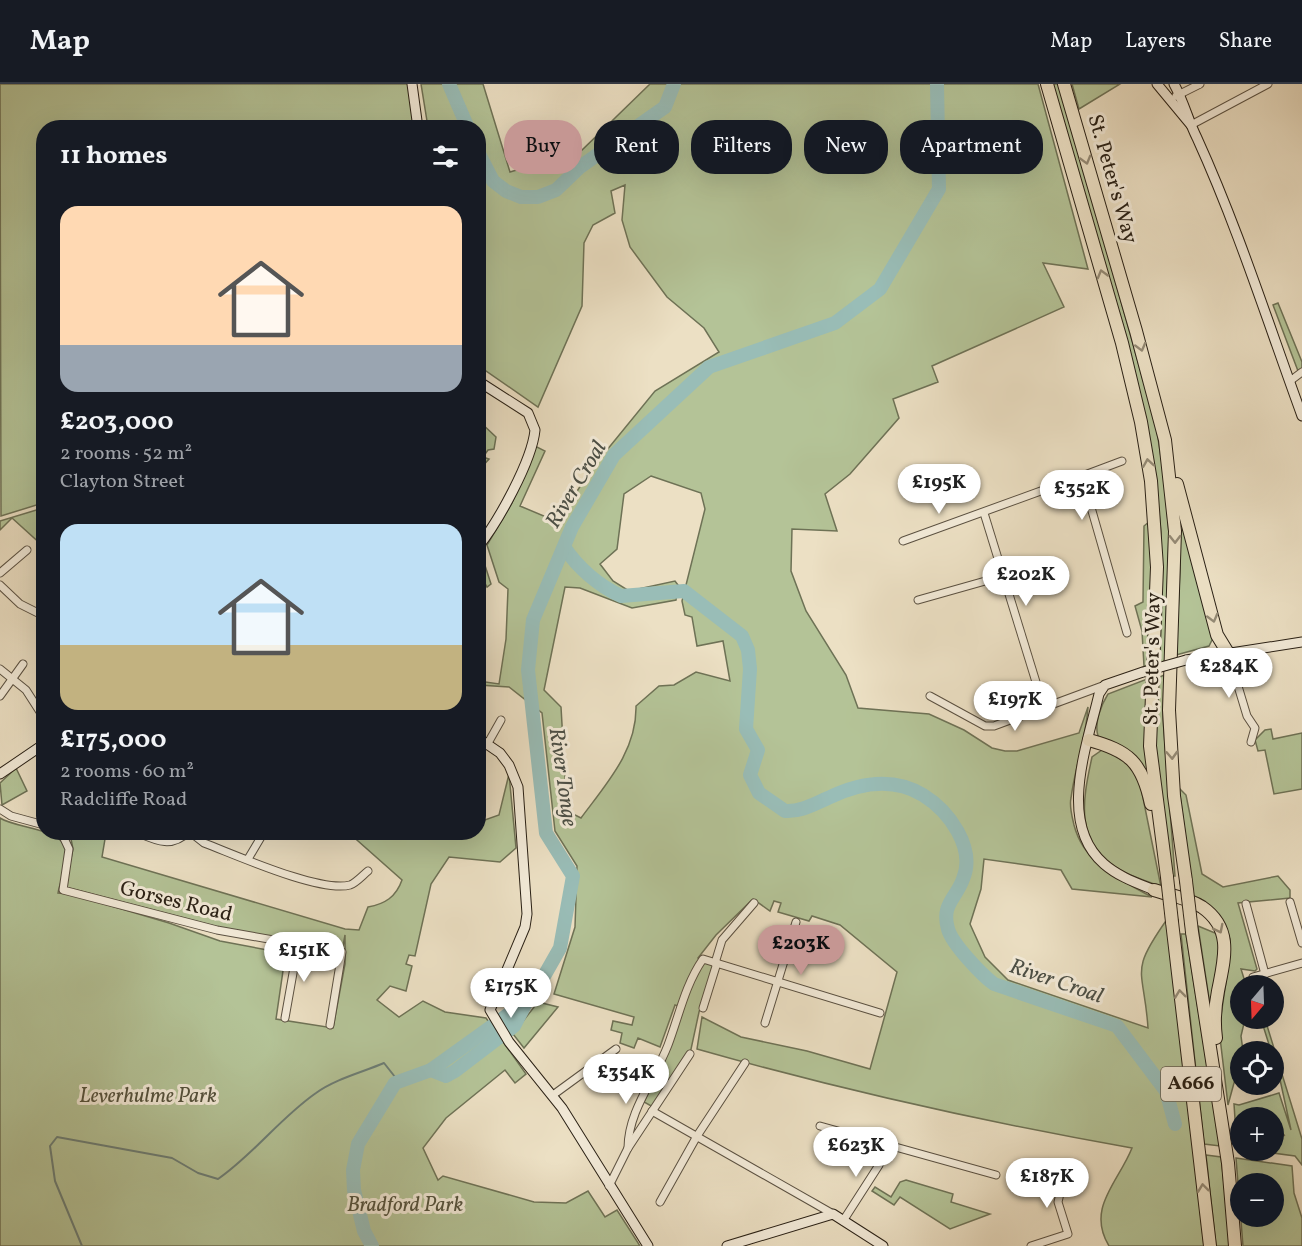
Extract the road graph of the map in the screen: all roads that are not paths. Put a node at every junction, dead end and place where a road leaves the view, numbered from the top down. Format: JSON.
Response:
{"nodes":[{"id":1,"x":412,"y":84,"type":"edge"},
{"id":2,"x":1064,"y":84,"type":"edge"},
{"id":3,"x":1157,"y":84,"type":"edge"},
{"id":4,"x":1163,"y":84,"type":"edge"},
{"id":5,"x":1174,"y":84,"type":"edge"},
{"id":6,"x":1200,"y":84,"type":"edge"},
{"id":7,"x":1268,"y":84,"type":"edge"},
{"id":8,"x":1047,"y":87,"type":"edge"},
{"id":9,"x":1180,"y":94,"type":"junction"},
{"id":10,"x":1170,"y":98,"type":"junction"},
{"id":11,"x":417,"y":120,"type":"edge"},
{"id":12,"x":1191,"y":125,"type":"junction"},
{"id":13,"x":1302,"y":372,"type":"edge"},
{"id":14,"x":1290,"y":381,"type":"junction"},
{"id":15,"x":486,"y":386,"type":"edge"},
{"id":16,"x":1302,"y":416,"type":"edge"},
{"id":17,"x":1165,"y":440,"type":"junction"},
{"id":18,"x":1122,"y":461,"type":"dead end"},
{"id":19,"x":1082,"y":477,"type":"junction"},
{"id":20,"x":984,"y":513,"type":"junction"},
{"id":21,"x":486,"y":537,"type":"edge"},
{"id":22,"x":903,"y":541,"type":"dead end"},
{"id":23,"x":16,"y":548,"type":"dead end"},
{"id":24,"x":0,"y":573,"type":"edge"},
{"id":25,"x":1003,"y":576,"type":"junction"},
{"id":26,"x":0,"y":585,"type":"edge"},
{"id":27,"x":918,"y":600,"type":"dead end"},
{"id":28,"x":36,"y":612,"type":"edge"},
{"id":29,"x":1127,"y":633,"type":"dead end"},
{"id":30,"x":1302,"y":642,"type":"edge"},
{"id":31,"x":1228,"y":653,"type":"junction"},
{"id":32,"x":23,"y":664,"type":"dead end"},
{"id":33,"x":0,"y":669,"type":"edge"},
{"id":34,"x":13,"y":678,"type":"junction"},
{"id":35,"x":1104,"y":685,"type":"junction"},
{"id":36,"x":0,"y":696,"type":"edge"},
{"id":37,"x":930,"y":696,"type":"dead end"},
{"id":38,"x":36,"y":706,"type":"edge"},
{"id":39,"x":1044,"y":708,"type":"junction"},
{"id":40,"x":501,"y":720,"type":"dead end"},
{"id":41,"x":1089,"y":740,"type":"junction"},
{"id":42,"x":1251,"y":742,"type":"dead end"},
{"id":43,"x":488,"y":743,"type":"joint"},
{"id":44,"x":36,"y":749,"type":"edge"},
{"id":45,"x":0,"y":774,"type":"edge"},
{"id":46,"x":0,"y":809,"type":"edge"},
{"id":47,"x":36,"y":823,"type":"edge"},
{"id":48,"x":65,"y":840,"type":"edge"},
{"id":49,"x":155,"y":840,"type":"edge"},
{"id":50,"x":178,"y":840,"type":"edge"},
{"id":51,"x":200,"y":840,"type":"edge"},
{"id":52,"x":259,"y":840,"type":"edge"},
{"id":53,"x":248,"y":860,"type":"junction"},
{"id":54,"x":368,"y":871,"type":"dead end"},
{"id":55,"x":1166,"y":873,"type":"junction"},
{"id":56,"x":1154,"y":890,"type":"joint"},
{"id":57,"x":1290,"y":902,"type":"dead end"},
{"id":58,"x":754,"y":903,"type":"dead end"},
{"id":59,"x":1246,"y":904,"type":"dead end"},
{"id":60,"x":796,"y":922,"type":"dead end"},
{"id":61,"x":1302,"y":943,"type":"edge"},
{"id":62,"x":298,"y":945,"type":"junction"},
{"id":63,"x":716,"y":963,"type":"junction"},
{"id":64,"x":1302,"y":963,"type":"edge"},
{"id":65,"x":1265,"y":974,"type":"junction"},
{"id":66,"x":1261,"y":975,"type":"edge"},
{"id":67,"x":777,"y":982,"type":"junction"},
{"id":68,"x":703,"y":1008,"type":"dead end"},
{"id":69,"x":879,"y":1013,"type":"dead end"},
{"id":70,"x":285,"y":1018,"type":"dead end"},
{"id":71,"x":765,"y":1023,"type":"dead end"},
{"id":72,"x":330,"y":1025,"type":"dead end"},
{"id":73,"x":616,"y":1049,"type":"dead end"},
{"id":74,"x":690,"y":1054,"type":"dead end"},
{"id":75,"x":745,"y":1063,"type":"dead end"},
{"id":76,"x":553,"y":1095,"type":"junction"},
{"id":77,"x":652,"y":1111,"type":"junction"},
{"id":78,"x":820,"y":1126,"type":"dead end"},
{"id":79,"x":697,"y":1136,"type":"junction"},
{"id":80,"x":886,"y":1144,"type":"junction"},
{"id":81,"x":628,"y":1148,"type":"junction"},
{"id":82,"x":1228,"y":1163,"type":"junction"},
{"id":83,"x":1066,"y":1168,"type":"dead end"},
{"id":84,"x":996,"y":1175,"type":"dead end"},
{"id":85,"x":609,"y":1186,"type":"junction"},
{"id":86,"x":660,"y":1202,"type":"dead end"},
{"id":87,"x":834,"y":1214,"type":"junction"},
{"id":88,"x":843,"y":1221,"type":"junction"},
{"id":89,"x":761,"y":1241,"type":"edge"},
{"id":90,"x":648,"y":1246,"type":"edge"},
{"id":91,"x":727,"y":1246,"type":"edge"},
{"id":92,"x":883,"y":1246,"type":"edge"},
{"id":93,"x":1031,"y":1246,"type":"edge"},
{"id":94,"x":1210,"y":1246,"type":"edge"},
{"id":95,"x":1235,"y":1246,"type":"edge"}],
"edges":[{"from":1,"to":11,"type":"main road"},
{"from":2,"to":17,"type":"highway","name":"St. Peter's Way","number":"A666","one_way":true},
{"from":3,"to":10,"type":"main road"},
{"from":4,"to":10,"type":"main road"},
{"from":5,"to":9,"type":"main road"},
{"from":6,"to":9,"type":"street"},
{"from":7,"to":12,"type":"street"},
{"from":55,"to":8,"type":"highway","name":"St. Peter's Way","number":"A666","one_way":true},
{"from":9,"to":10,"type":"street"},
{"from":9,"to":12,"type":"main road"},
{"from":10,"to":12,"type":"main road"},
{"from":12,"to":14,"type":"main road"},
{"from":13,"to":14,"type":"street"},
{"from":14,"to":16,"type":"main road"},
{"from":15,"to":21,"type":"main road"},
{"from":17,"to":31,"type":"highway","one_way":true},
{"from":17,"to":82,"type":"highway","name":"St. Peter's Way","number":"A666","one_way":true,"bridge":true},
{"from":18,"to":19,"type":"street"},
{"from":19,"to":20,"type":"street"},
{"from":19,"to":29,"type":"street"},
{"from":20,"to":22,"type":"street"},
{"from":20,"to":25,"type":"street"},
{"from":23,"to":24,"type":"street"},
{"from":25,"to":27,"type":"street"},
{"from":25,"to":39,"type":"street"},
{"from":26,"to":28,"type":"street"},
{"from":30,"to":31,"type":"main road"},
{"from":31,"to":35,"type":"main road","bridge":true},
{"from":31,"to":42,"type":"street"},
{"from":32,"to":34,"type":"street"},
{"from":33,"to":34,"type":"street"},
{"from":34,"to":36,"type":"street"},
{"from":34,"to":38,"type":"street"},
{"from":35,"to":39,"type":"street"},
{"from":35,"to":41,"type":"main road"},
{"from":37,"to":39,"type":"street"},
{"from":40,"to":43,"type":"street"},
{"from":41,"to":55,"type":"highway"},
{"from":41,"to":56,"type":"main road"},
{"from":43,"to":76,"type":"main road"},
{"from":44,"to":45,"type":"main road"},
{"from":46,"to":47,"type":"street"},
{"from":48,"to":62,"type":"street","name":"Gorses Road"},
{"from":49,"to":50,"type":"street"},
{"from":51,"to":53,"type":"street"},
{"from":52,"to":53,"type":"street"},
{"from":53,"to":54,"type":"street"},
{"from":94,"to":55,"type":"highway","name":"St. Peter's Way","number":"A666","one_way":true,"bridge":true},
{"from":56,"to":82,"type":"highway","one_way":true},
{"from":57,"to":61,"type":"street"},
{"from":58,"to":63,"type":"street"},
{"from":59,"to":65,"type":"street"},
{"from":60,"to":67,"type":"street"},
{"from":62,"to":70,"type":"street"},
{"from":62,"to":72,"type":"street","name":"Gorses Road"},
{"from":63,"to":67,"type":"street"},
{"from":63,"to":68,"type":"street"},
{"from":63,"to":81,"type":"street"},
{"from":64,"to":65,"type":"street"},
{"from":65,"to":66,"type":"street"},
{"from":67,"to":69,"type":"street"},
{"from":67,"to":71,"type":"street"},
{"from":73,"to":76,"type":"street"},
{"from":74,"to":77,"type":"street"},
{"from":75,"to":79,"type":"street"},
{"from":76,"to":85,"type":"main road"},
{"from":77,"to":79,"type":"street"},
{"from":77,"to":81,"type":"street"},
{"from":78,"to":80,"type":"street"},
{"from":79,"to":86,"type":"street"},
{"from":79,"to":87,"type":"street"},
{"from":80,"to":84,"type":"street"},
{"from":80,"to":88,"type":"street"},
{"from":81,"to":85,"type":"street"},
{"from":82,"to":95,"type":"highway","name":"St. Peter's Way","number":"A666"},
{"from":83,"to":93,"type":"street"},
{"from":85,"to":90,"type":"main road"},
{"from":87,"to":88,"type":"main road"},
{"from":87,"to":89,"type":"main road"},
{"from":88,"to":92,"type":"main road"},
{"from":89,"to":91,"type":"main road"}]}
